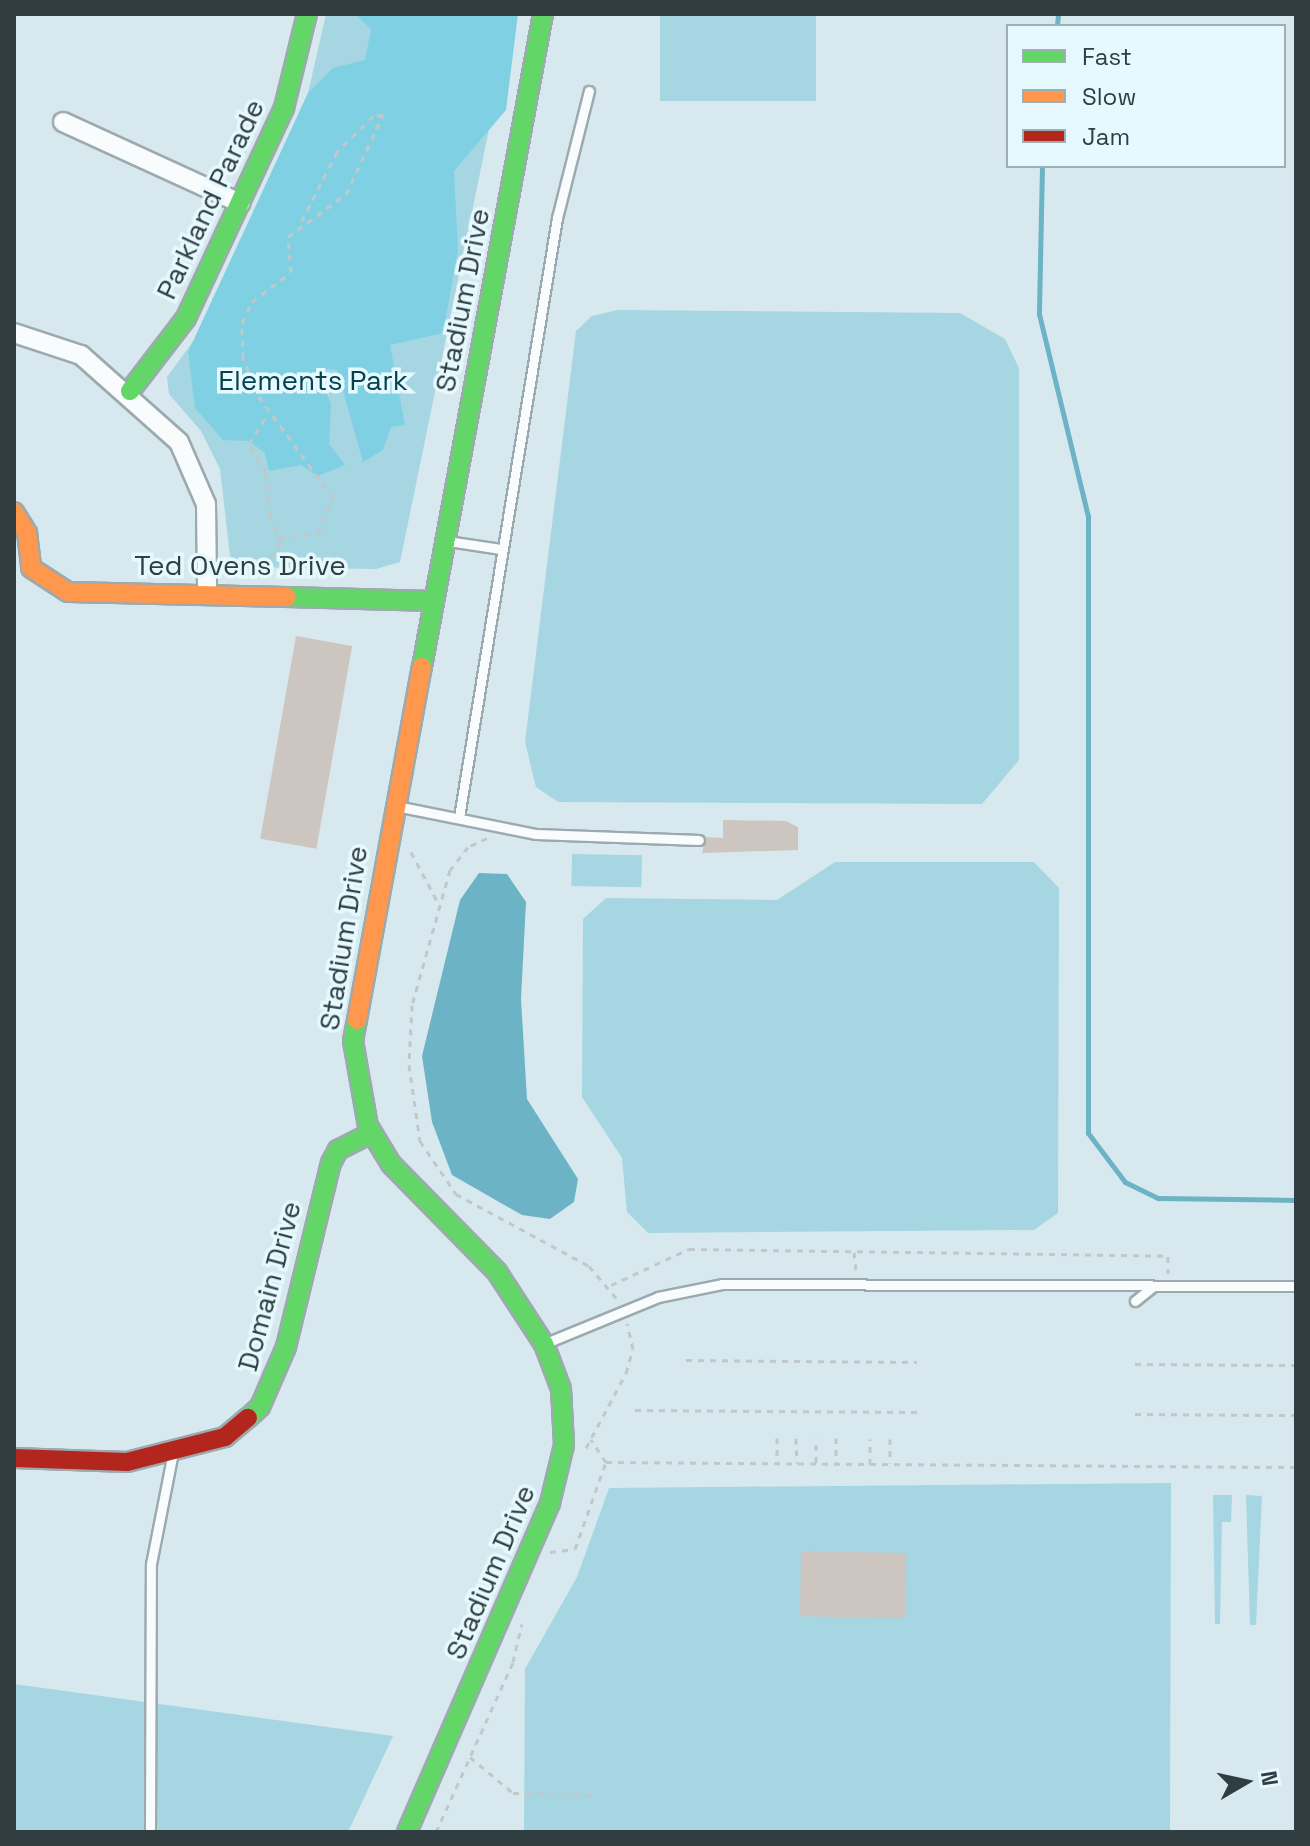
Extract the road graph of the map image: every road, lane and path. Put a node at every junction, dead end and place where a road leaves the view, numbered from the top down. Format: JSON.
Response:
{"nodes":[{"id":1,"x":307,"y":14,"type":"edge"},
{"id":2,"x":543,"y":14,"type":"edge"},
{"id":3,"x":589,"y":91,"type":"dead end"},
{"id":4,"x":63,"y":122,"type":"dead end"},
{"id":5,"x":240,"y":203,"type":"junction"},
{"id":6,"x":298,"y":228,"type":"junction"},
{"id":7,"x":14,"y":333,"type":"edge"},
{"id":8,"x":130,"y":391,"type":"junction"},
{"id":9,"x":268,"y":414,"type":"junction"},
{"id":10,"x":14,"y":512,"type":"edge"},
{"id":11,"x":280,"y":538,"type":"junction"},
{"id":12,"x":445,"y":540,"type":"junction"},
{"id":13,"x":501,"y":549,"type":"junction"},
{"id":14,"x":257,"y":577,"type":"dead end"},
{"id":15,"x":207,"y":592,"type":"junction"},
{"id":16,"x":433,"y":601,"type":"junction"},
{"id":17,"x":393,"y":806,"type":"junction"},
{"id":18,"x":459,"y":817,"type":"junction"},
{"id":19,"x":498,"y":836,"type":"dead end"},
{"id":20,"x":387,"y":840,"type":"junction"},
{"id":21,"x":699,"y":840,"type":"dead end"},
{"id":22,"x":438,"y":904,"type":"junction"},
{"id":23,"x":372,"y":1133,"type":"junction"},
{"id":24,"x":854,"y":1252,"type":"junction"},
{"id":25,"x":856,"y":1275,"type":"dead end"},
{"id":26,"x":1168,"y":1278,"type":"dead end"},
{"id":27,"x":610,"y":1286,"type":"junction"},
{"id":28,"x":1296,"y":1286,"type":"edge"},
{"id":29,"x":1151,"y":1288,"type":"junction"},
{"id":30,"x":617,"y":1299,"type":"dead end"},
{"id":31,"x":1135,"y":1301,"type":"dead end"},
{"id":32,"x":544,"y":1344,"type":"junction"},
{"id":33,"x":686,"y":1360,"type":"dead end"},
{"id":34,"x":917,"y":1362,"type":"dead end"},
{"id":35,"x":1135,"y":1364,"type":"dead end"},
{"id":36,"x":1296,"y":1365,"type":"edge"},
{"id":37,"x":635,"y":1410,"type":"dead end"},
{"id":38,"x":918,"y":1412,"type":"dead end"},
{"id":39,"x":1135,"y":1414,"type":"dead end"},
{"id":40,"x":1296,"y":1415,"type":"edge"},
{"id":41,"x":777,"y":1438,"type":"dead end"},
{"id":42,"x":796,"y":1438,"type":"dead end"},
{"id":43,"x":816,"y":1438,"type":"dead end"},
{"id":44,"x":836,"y":1438,"type":"dead end"},
{"id":45,"x":870,"y":1439,"type":"dead end"},
{"id":46,"x":890,"y":1439,"type":"dead end"},
{"id":47,"x":591,"y":1440,"type":"dead end"},
{"id":48,"x":173,"y":1453,"type":"junction"},
{"id":49,"x":14,"y":1458,"type":"edge"},
{"id":50,"x":606,"y":1462,"type":"junction"},
{"id":51,"x":777,"y":1463,"type":"junction"},
{"id":52,"x":797,"y":1463,"type":"junction"},
{"id":53,"x":816,"y":1463,"type":"junction"},
{"id":54,"x":836,"y":1464,"type":"junction"},
{"id":55,"x":870,"y":1464,"type":"junction"},
{"id":56,"x":890,"y":1464,"type":"junction"},
{"id":57,"x":1296,"y":1467,"type":"edge"},
{"id":58,"x":550,"y":1552,"type":"dead end"},
{"id":59,"x":470,"y":1757,"type":"dead end"},
{"id":60,"x":594,"y":1795,"type":"dead end"},
{"id":61,"x":152,"y":1831,"type":"edge"},
{"id":62,"x":407,"y":1832,"type":"edge"}],
"edges":[{"from":1,"to":5,"type":"main road","name":"Parkland Parade"},
{"from":2,"to":12,"type":"main road","name":"Stadium Drive"},
{"from":3,"to":13,"type":"lane"},
{"from":4,"to":5,"type":"street"},
{"from":5,"to":8,"type":"main road","name":"Parkland Parade"},
{"from":6,"to":6,"type":"path"},
{"from":6,"to":9,"type":"path"},
{"from":7,"to":8,"type":"street"},
{"from":8,"to":15,"type":"street"},
{"from":9,"to":11,"type":"path"},
{"from":9,"to":11,"type":"path"},
{"from":10,"to":15,"type":"main road","name":"Ted Ovens Drive"},
{"from":11,"to":14,"type":"path"},
{"from":12,"to":13,"type":"lane"},
{"from":12,"to":16,"type":"main road","name":"Stadium Drive"},
{"from":13,"to":18,"type":"lane"},
{"from":15,"to":16,"type":"main road","name":"Ted Ovens Drive"},
{"from":16,"to":17,"type":"main road","name":"Stadium Drive"},
{"from":17,"to":18,"type":"lane"},
{"from":17,"to":20,"type":"main road","name":"Stadium Drive"},
{"from":18,"to":21,"type":"lane"},
{"from":19,"to":22,"type":"path"},
{"from":20,"to":22,"type":"path"},
{"from":20,"to":23,"type":"main road","name":"Stadium Drive"},
{"from":22,"to":27,"type":"path"},
{"from":23,"to":32,"type":"main road","name":"Stadium Drive"},
{"from":23,"to":48,"type":"main road","name":"Domain Drive"},
{"from":24,"to":25,"type":"path"},
{"from":24,"to":26,"type":"path"},
{"from":24,"to":27,"type":"path"},
{"from":27,"to":30,"type":"path"},
{"from":28,"to":29,"type":"lane"},
{"from":29,"to":31,"type":"lane"},
{"from":29,"to":32,"type":"lane"},
{"from":32,"to":62,"type":"main road","name":"Stadium Drive"},
{"from":33,"to":34,"type":"path"},
{"from":35,"to":36,"type":"path"},
{"from":37,"to":38,"type":"path"},
{"from":39,"to":40,"type":"path"},
{"from":41,"to":51,"type":"path"},
{"from":42,"to":52,"type":"path"},
{"from":43,"to":53,"type":"path"},
{"from":44,"to":54,"type":"path"},
{"from":45,"to":55,"type":"path"},
{"from":46,"to":56,"type":"path"},
{"from":47,"to":50,"type":"path"},
{"from":48,"to":49,"type":"main road","name":"Domain Drive"},
{"from":48,"to":61,"type":"lane"},
{"from":50,"to":51,"type":"path"},
{"from":50,"to":58,"type":"path"},
{"from":51,"to":52,"type":"path"},
{"from":52,"to":53,"type":"path"},
{"from":53,"to":54,"type":"path"},
{"from":54,"to":55,"type":"path"},
{"from":55,"to":56,"type":"path"},
{"from":56,"to":57,"type":"path"},
{"from":59,"to":60,"type":"path"}]}
